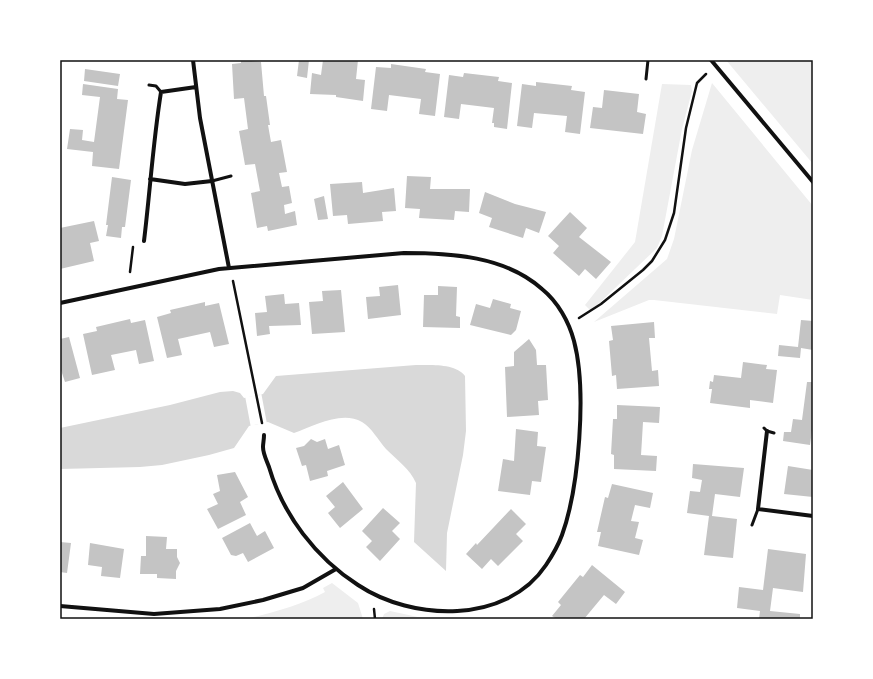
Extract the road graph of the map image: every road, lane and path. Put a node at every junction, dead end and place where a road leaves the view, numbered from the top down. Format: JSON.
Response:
{"nodes":[{"id":1,"x":193,"y":60,"type":"edge"},
{"id":2,"x":648,"y":60,"type":"edge"},
{"id":3,"x":711,"y":60,"type":"edge"},
{"id":4,"x":707,"y":73,"type":"dead end"},
{"id":5,"x":646,"y":79,"type":"dead end"},
{"id":6,"x":149,"y":85,"type":"dead end"},
{"id":7,"x":196,"y":87,"type":"junction"},
{"id":8,"x":160,"y":92,"type":"junction"},
{"id":9,"x":231,"y":176,"type":"dead end"},
{"id":10,"x":150,"y":179,"type":"junction"},
{"id":11,"x":212,"y":181,"type":"junction"},
{"id":12,"x":813,"y":182,"type":"edge"},
{"id":13,"x":134,"y":240,"type":"dead end"},
{"id":14,"x":144,"y":241,"type":"dead end"},
{"id":15,"x":228,"y":268,"type":"junction"},
{"id":16,"x":130,"y":272,"type":"dead end"},
{"id":17,"x":233,"y":279,"type":"dead end"},
{"id":18,"x":60,"y":303,"type":"edge"},
{"id":19,"x":575,"y":320,"type":"dead end"},
{"id":20,"x":262,"y":424,"type":"dead end"},
{"id":21,"x":766,"y":430,"type":"joint"},
{"id":22,"x":774,"y":433,"type":"dead end"},
{"id":23,"x":264,"y":435,"type":"dead end"},
{"id":24,"x":758,"y":509,"type":"junction"},
{"id":25,"x":813,"y":516,"type":"edge"},
{"id":26,"x":752,"y":525,"type":"dead end"},
{"id":27,"x":336,"y":569,"type":"junction"},
{"id":28,"x":60,"y":606,"type":"edge"}],
"edges":[{"from":1,"to":7,"type":"street"},
{"from":2,"to":5,"type":"lane"},
{"from":3,"to":12,"type":"street"},
{"from":4,"to":19,"type":"path"},
{"from":6,"to":8,"type":"lane"},
{"from":7,"to":8,"type":"street"},
{"from":7,"to":11,"type":"street"},
{"from":8,"to":10,"type":"street"},
{"from":9,"to":11,"type":"lane"},
{"from":10,"to":11,"type":"street"},
{"from":10,"to":14,"type":"street"},
{"from":11,"to":15,"type":"street"},
{"from":13,"to":16,"type":"path"},
{"from":15,"to":18,"type":"street"},
{"from":15,"to":27,"type":"street"},
{"from":17,"to":20,"type":"path"},
{"from":21,"to":22,"type":"lane"},
{"from":21,"to":24,"type":"street"},
{"from":23,"to":27,"type":"street"},
{"from":24,"to":25,"type":"street"},
{"from":24,"to":26,"type":"lane"},
{"from":27,"to":28,"type":"street"}]}
